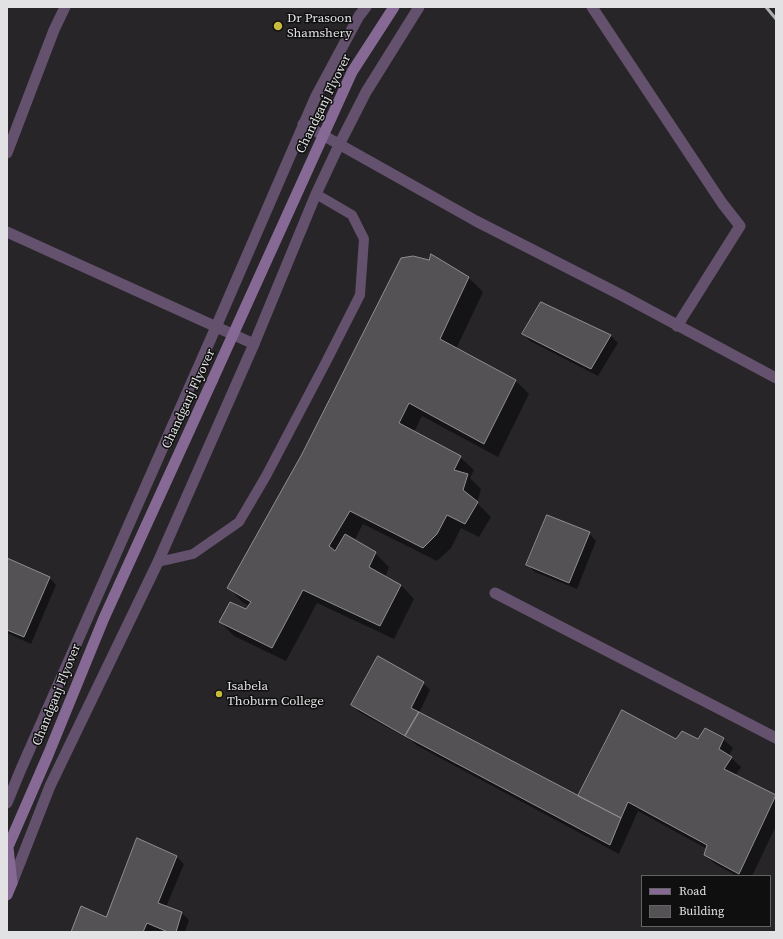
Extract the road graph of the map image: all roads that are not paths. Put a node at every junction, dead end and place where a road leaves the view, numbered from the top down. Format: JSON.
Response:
{"nodes":[{"id":1,"x":65,"y":7,"type":"edge"},
{"id":2,"x":366,"y":7,"type":"edge"},
{"id":3,"x":394,"y":7,"type":"edge"},
{"id":4,"x":419,"y":7,"type":"edge"},
{"id":5,"x":592,"y":7,"type":"edge"},
{"id":6,"x":303,"y":124,"type":"junction"},
{"id":7,"x":339,"y":145,"type":"junction"},
{"id":8,"x":7,"y":153,"type":"edge"},
{"id":9,"x":316,"y":194,"type":"junction"},
{"id":10,"x":7,"y":232,"type":"edge"},
{"id":11,"x":677,"y":326,"type":"junction"},
{"id":12,"x":216,"y":327,"type":"junction"},
{"id":13,"x":254,"y":344,"type":"junction"},
{"id":14,"x":776,"y":378,"type":"edge"},
{"id":15,"x":158,"y":562,"type":"junction"},
{"id":16,"x":495,"y":592,"type":"dead end"},
{"id":17,"x":776,"y":738,"type":"edge"},
{"id":18,"x":7,"y":803,"type":"edge"},
{"id":19,"x":7,"y":849,"type":"edge"},
{"id":20,"x":12,"y":883,"type":"junction"},
{"id":21,"x":7,"y":895,"type":"edge"}],
"edges":[{"from":1,"to":8,"type":"street"},
{"from":2,"to":6,"type":"street"},
{"from":3,"to":19,"type":"main road","name":"Chandganj Flyover","bridge":true},
{"from":4,"to":7,"type":"street"},
{"from":5,"to":11,"type":"street"},
{"from":6,"to":7,"type":"street"},
{"from":6,"to":12,"type":"street"},
{"from":7,"to":9,"type":"street"},
{"from":7,"to":11,"type":"street"},
{"from":9,"to":13,"type":"street"},
{"from":9,"to":15,"type":"lane"},
{"from":10,"to":12,"type":"street"},
{"from":11,"to":14,"type":"street"},
{"from":12,"to":13,"type":"street"},
{"from":12,"to":18,"type":"street"},
{"from":13,"to":15,"type":"street"},
{"from":15,"to":20,"type":"street"},
{"from":16,"to":17,"type":"street"},
{"from":19,"to":20,"type":"main road"},
{"from":20,"to":21,"type":"main road"}]}
